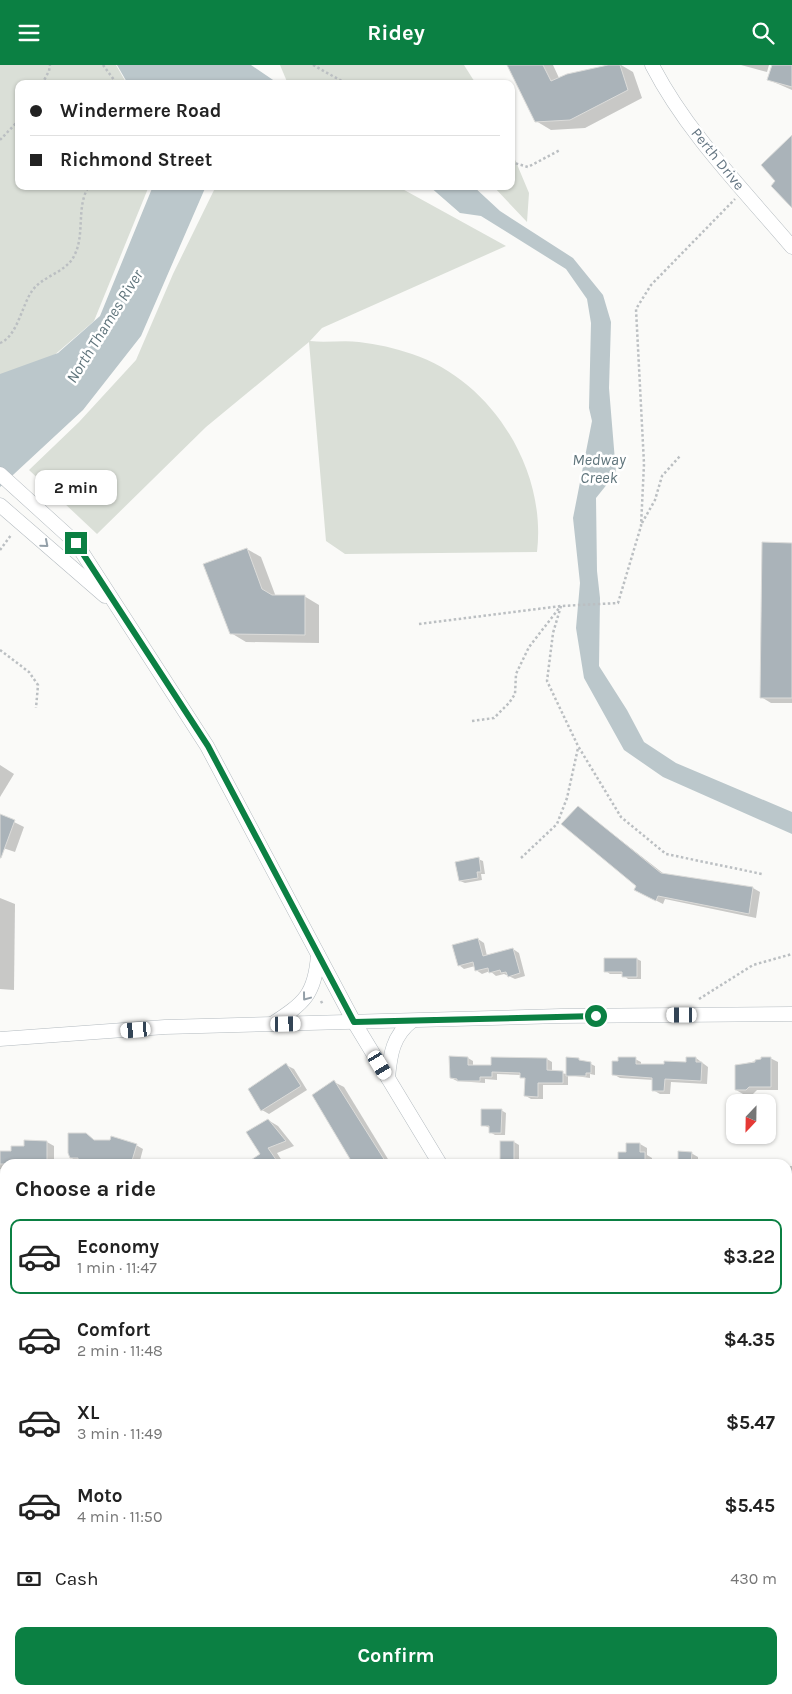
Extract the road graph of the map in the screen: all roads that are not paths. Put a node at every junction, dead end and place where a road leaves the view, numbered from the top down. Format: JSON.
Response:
{"nodes":[{"id":1,"x":652,"y":65,"type":"edge"},
{"id":2,"x":792,"y":247,"type":"edge"},
{"id":3,"x":0,"y":474,"type":"edge"},
{"id":4,"x":4,"y":508,"type":"edge"},
{"id":5,"x":119,"y":609,"type":"junction"},
{"id":6,"x":318,"y":955,"type":"junction"},
{"id":7,"x":792,"y":1015,"type":"edge"},
{"id":8,"x":412,"y":1021,"type":"junction"},
{"id":9,"x":354,"y":1022,"type":"junction"},
{"id":10,"x":271,"y":1025,"type":"junction"},
{"id":11,"x":0,"y":1039,"type":"edge"},
{"id":12,"x":388,"y":1078,"type":"junction"},
{"id":13,"x":437,"y":1159,"type":"edge"}],
"edges":[{"from":1,"to":2,"type":"main road","name":"Perth Drive"},
{"from":3,"to":5,"type":"main road"},
{"from":4,"to":5,"type":"main road","one_way":true},
{"from":5,"to":6,"type":"main road"},
{"from":6,"to":9,"type":"main road"},
{"from":6,"to":10,"type":"main road","one_way":true},
{"from":7,"to":8,"type":"main road"},
{"from":8,"to":9,"type":"main road"},
{"from":8,"to":12,"type":"main road"},
{"from":9,"to":10,"type":"main road"},
{"from":9,"to":12,"type":"main road"},
{"from":10,"to":11,"type":"main road"},
{"from":12,"to":13,"type":"main road"}]}
